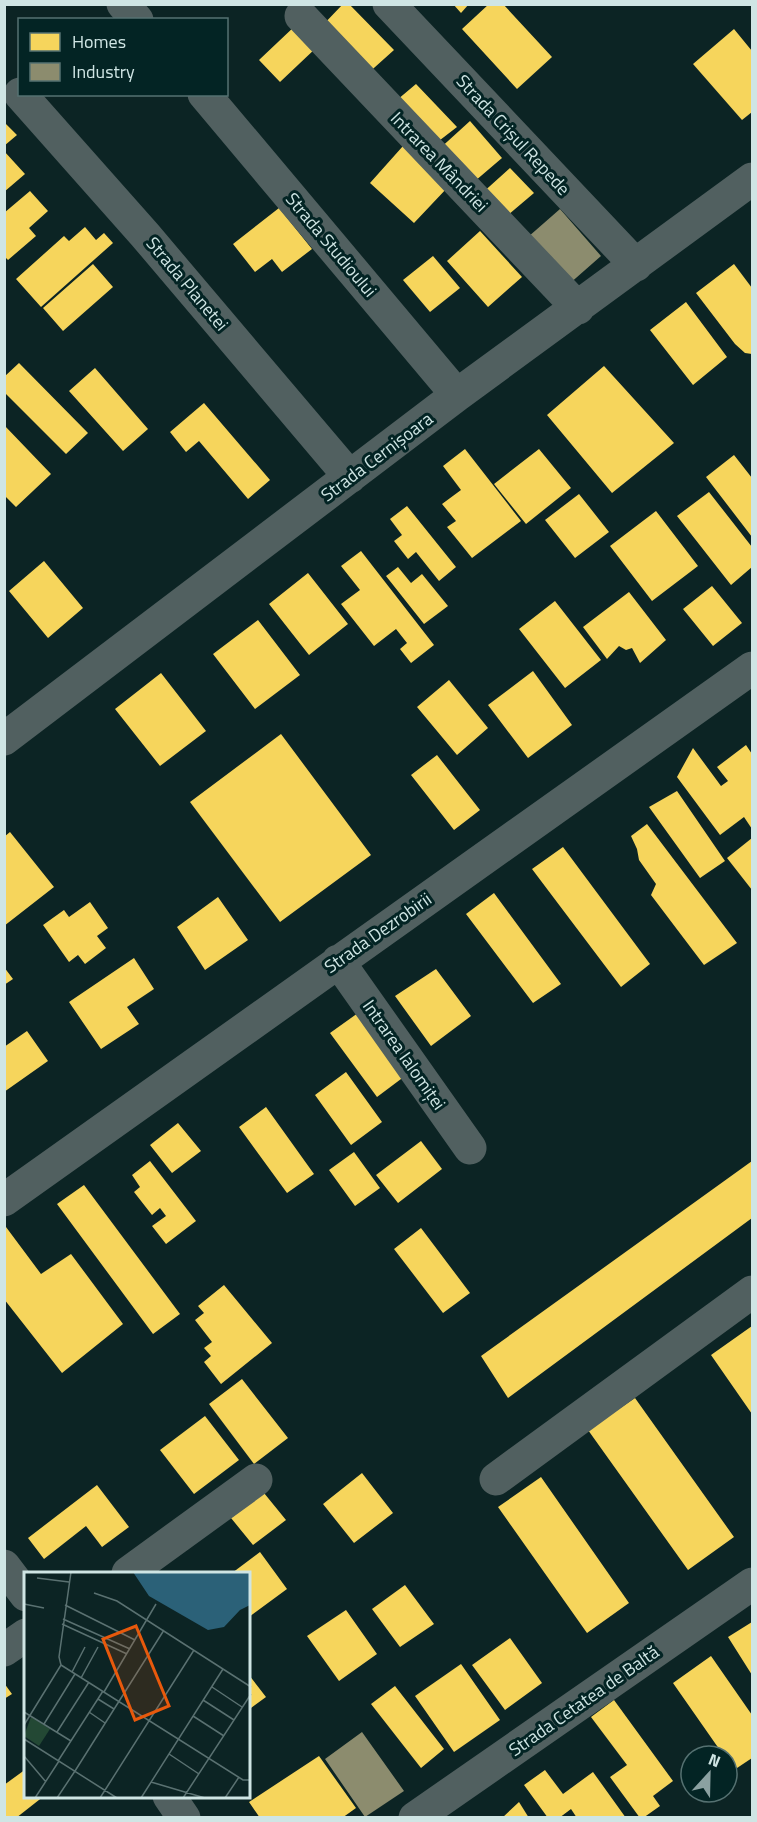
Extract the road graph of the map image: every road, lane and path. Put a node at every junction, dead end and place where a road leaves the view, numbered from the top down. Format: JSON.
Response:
{"nodes":[{"id":1,"x":123,"y":4,"type":"edge"},
{"id":2,"x":389,"y":4,"type":"edge"},
{"id":3,"x":301,"y":16,"type":"dead end"},
{"id":4,"x":135,"y":18,"type":"edge"},
{"id":5,"x":4,"y":77,"type":"edge"},
{"id":6,"x":18,"y":92,"type":"edge"},
{"id":7,"x":22,"y":96,"type":"edge"},
{"id":8,"x":206,"y":96,"type":"edge"},
{"id":9,"x":753,"y":179,"type":"edge"},
{"id":10,"x":636,"y":265,"type":"junction"},
{"id":11,"x":578,"y":308,"type":"junction"},
{"id":12,"x":457,"y":395,"type":"junction"},
{"id":13,"x":350,"y":477,"type":"junction"},
{"id":14,"x":753,"y":668,"type":"edge"},
{"id":15,"x":4,"y":740,"type":"edge"},
{"id":16,"x":338,"y":961,"type":"junction"},
{"id":17,"x":470,"y":1148,"type":"dead end"},
{"id":18,"x":4,"y":1200,"type":"edge"},
{"id":19,"x":753,"y":1292,"type":"edge"},
{"id":20,"x":496,"y":1479,"type":"dead end"},
{"id":21,"x":256,"y":1480,"type":"dead end"},
{"id":22,"x":4,"y":1566,"type":"edge"},
{"id":23,"x":129,"y":1572,"type":"edge"},
{"id":24,"x":753,"y":1584,"type":"edge"},
{"id":25,"x":24,"y":1591,"type":"edge"},
{"id":26,"x":24,"y":1636,"type":"edge"},
{"id":27,"x":4,"y":1650,"type":"edge"},
{"id":28,"x":170,"y":1798,"type":"edge"},
{"id":29,"x":184,"y":1818,"type":"edge"},
{"id":30,"x":416,"y":1818,"type":"edge"}],
"edges":[{"from":1,"to":4,"type":"street"},
{"from":2,"to":10,"type":"street","name":"Strada Crișul Repede"},
{"from":3,"to":11,"type":"street","name":"Intrarea Mândriei"},
{"from":5,"to":6,"type":"street","name":"Strada Planetei"},
{"from":7,"to":13,"type":"street","name":"Strada Planetei"},
{"from":8,"to":12,"type":"street","name":"Strada Studioului"},
{"from":9,"to":10,"type":"street","name":"Strada Cernișoara"},
{"from":10,"to":11,"type":"street","name":"Strada Cernișoara"},
{"from":11,"to":12,"type":"street","name":"Strada Cernișoara"},
{"from":12,"to":13,"type":"street","name":"Strada Cernișoara"},
{"from":13,"to":15,"type":"street","name":"Strada Cernișoara"},
{"from":14,"to":16,"type":"street","name":"Strada Dezrobirii"},
{"from":16,"to":17,"type":"street","name":"Intrarea Ialomiței"},
{"from":16,"to":18,"type":"street","name":"Strada Dezrobirii"},
{"from":19,"to":20,"type":"street"},
{"from":21,"to":23,"type":"street"},
{"from":22,"to":25,"type":"street"},
{"from":24,"to":30,"type":"street","name":"Strada Cetatea de Baltă"},
{"from":26,"to":27,"type":"street"},
{"from":28,"to":29,"type":"street"}]}
